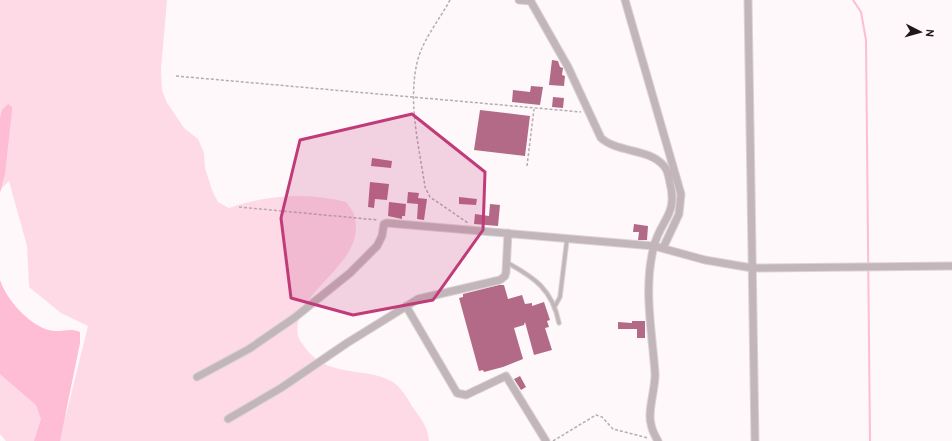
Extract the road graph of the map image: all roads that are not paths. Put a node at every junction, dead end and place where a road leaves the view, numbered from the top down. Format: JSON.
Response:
{"nodes":[{"id":1,"x":519,"y":0,"type":"edge"},
{"id":2,"x":531,"y":0,"type":"edge"},
{"id":3,"x":625,"y":0,"type":"edge"},
{"id":4,"x":748,"y":0,"type":"edge"},
{"id":5,"x":508,"y":233,"type":"junction"},
{"id":6,"x":567,"y":239,"type":"junction"},
{"id":7,"x":654,"y":246,"type":"junction"},
{"id":8,"x":663,"y":248,"type":"junction"},
{"id":9,"x":506,"y":262,"type":"junction"},
{"id":10,"x":952,"y":266,"type":"edge"},
{"id":11,"x":752,"y":268,"type":"junction"},
{"id":12,"x":406,"y":306,"type":"junction"},
{"id":13,"x":555,"y":306,"type":"junction"},
{"id":14,"x":559,"y":323,"type":"dead end"},
{"id":15,"x":197,"y":377,"type":"dead end"},
{"id":16,"x":228,"y":419,"type":"dead end"},
{"id":17,"x":657,"y":439,"type":"edge"},
{"id":18,"x":546,"y":441,"type":"edge"},
{"id":19,"x":755,"y":441,"type":"edge"}],
"edges":[{"from":1,"to":2,"type":"street"},
{"from":2,"to":7,"type":"street"},
{"from":3,"to":8,"type":"street"},
{"from":4,"to":11,"type":"street"},
{"from":5,"to":6,"type":"street"},
{"from":5,"to":9,"type":"street"},
{"from":5,"to":15,"type":"street"},
{"from":6,"to":7,"type":"street"},
{"from":6,"to":13,"type":"lane"},
{"from":7,"to":8,"type":"street"},
{"from":7,"to":17,"type":"street"},
{"from":8,"to":11,"type":"street"},
{"from":9,"to":12,"type":"street"},
{"from":9,"to":13,"type":"lane"},
{"from":10,"to":11,"type":"street"},
{"from":11,"to":19,"type":"street"},
{"from":12,"to":16,"type":"street"},
{"from":12,"to":18,"type":"street"},
{"from":13,"to":14,"type":"lane"}]}
